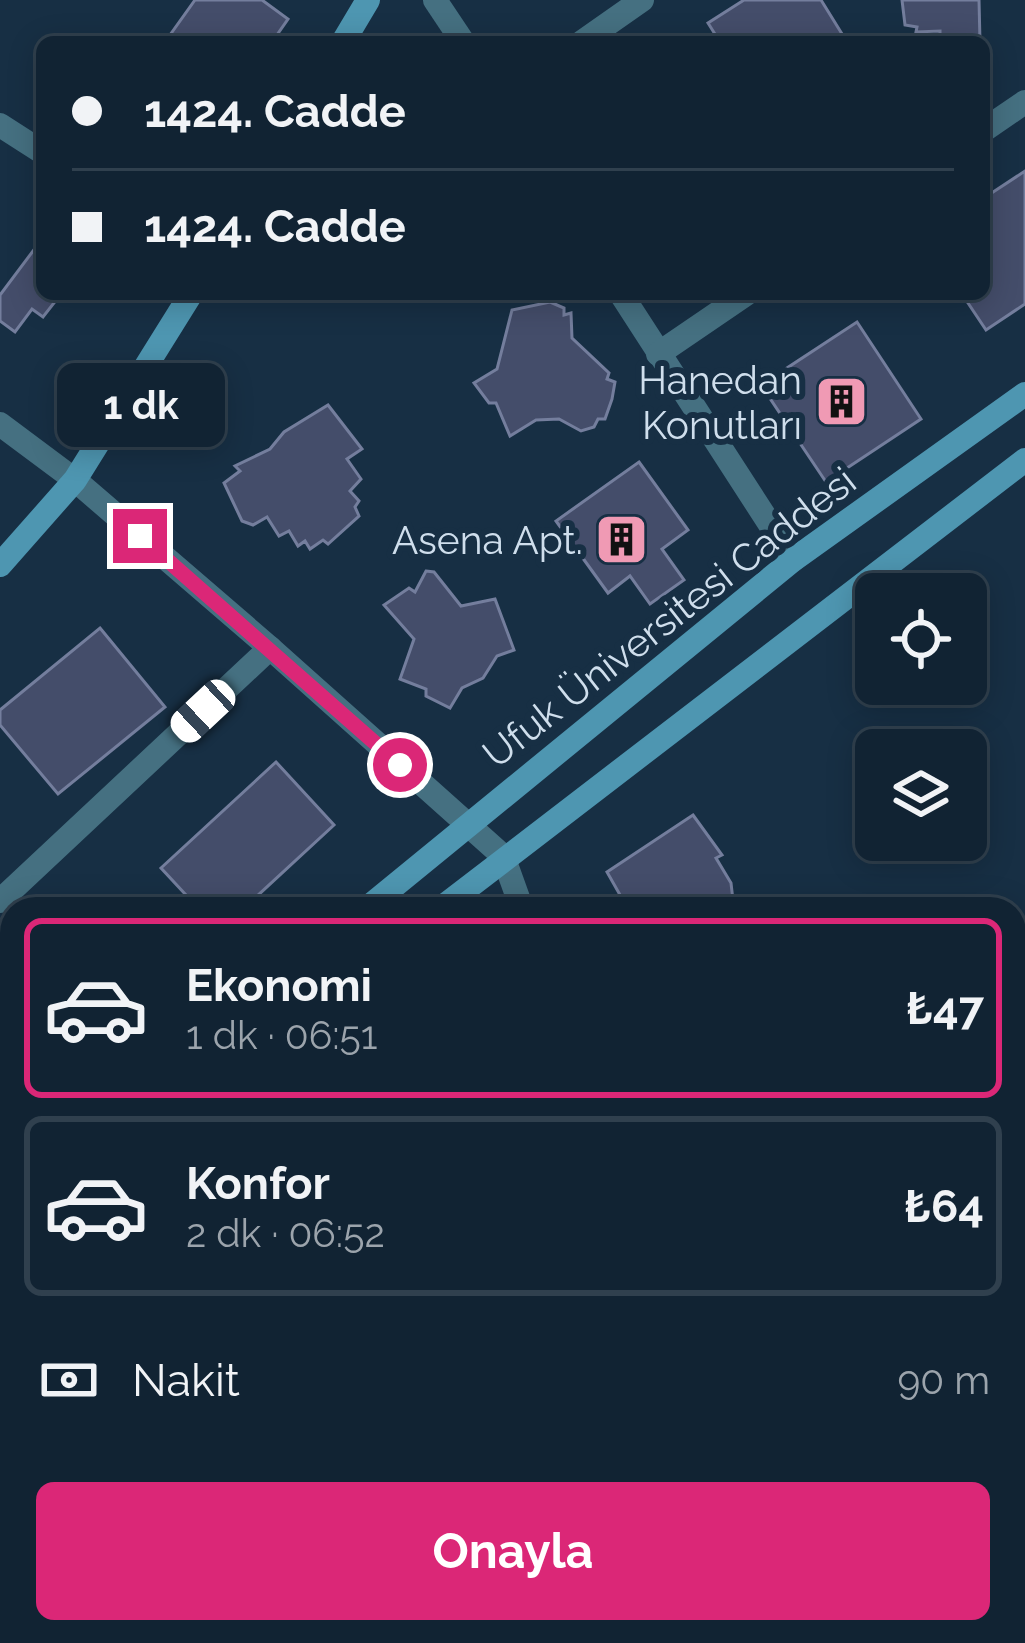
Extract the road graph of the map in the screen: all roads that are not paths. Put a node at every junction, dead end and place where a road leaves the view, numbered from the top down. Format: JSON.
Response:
{"nodes":[{"id":1,"x":368,"y":0,"type":"edge"},
{"id":2,"x":435,"y":0,"type":"edge"},
{"id":3,"x":642,"y":0,"type":"edge"},
{"id":4,"x":347,"y":36,"type":"edge"},
{"id":5,"x":459,"y":36,"type":"edge"},
{"id":6,"x":591,"y":36,"type":"edge"},
{"id":7,"x":1025,"y":102,"type":"edge"},
{"id":8,"x":0,"y":124,"type":"edge"},
{"id":9,"x":990,"y":126,"type":"edge"},
{"id":10,"x":36,"y":148,"type":"edge"},
{"id":11,"x":186,"y":300,"type":"edge"},
{"id":12,"x":625,"y":300,"type":"edge"},
{"id":13,"x":737,"y":300,"type":"edge"},
{"id":14,"x":658,"y":354,"type":"junction"},
{"id":15,"x":1025,"y":394,"type":"edge"},
{"id":16,"x":0,"y":424,"type":"edge"},
{"id":17,"x":1025,"y":460,"type":"edge"},
{"id":18,"x":75,"y":480,"type":"junction"},
{"id":19,"x":793,"y":560,"type":"junction"},
{"id":20,"x":0,"y":565,"type":"edge"},
{"id":21,"x":271,"y":648,"type":"junction"},
{"id":22,"x":465,"y":823,"type":"junction"},
{"id":23,"x":503,"y":856,"type":"junction"},
{"id":24,"x":4,"y":897,"type":"edge"},
{"id":25,"x":380,"y":897,"type":"edge"},
{"id":26,"x":454,"y":897,"type":"edge"},
{"id":27,"x":518,"y":897,"type":"edge"}],
"edges":[{"from":1,"to":4,"type":"main road"},
{"from":2,"to":5,"type":"street"},
{"from":3,"to":6,"type":"street"},
{"from":7,"to":9,"type":"street"},
{"from":8,"to":10,"type":"street"},
{"from":11,"to":18,"type":"main road"},
{"from":12,"to":14,"type":"street"},
{"from":13,"to":14,"type":"street"},
{"from":14,"to":19,"type":"street"},
{"from":15,"to":19,"type":"main road","name":"Ufuk Üniversitesi Caddesi"},
{"from":16,"to":18,"type":"street"},
{"from":17,"to":23,"type":"main road"},
{"from":18,"to":20,"type":"main road"},
{"from":18,"to":21,"type":"street"},
{"from":19,"to":22,"type":"main road","name":"Ufuk Üniversitesi Caddesi"},
{"from":21,"to":22,"type":"street"},
{"from":21,"to":24,"type":"street"},
{"from":22,"to":23,"type":"street"},
{"from":22,"to":25,"type":"main road","name":"Ufuk Üniversitesi Caddesi"},
{"from":23,"to":26,"type":"main road"},
{"from":23,"to":27,"type":"street"}]}
